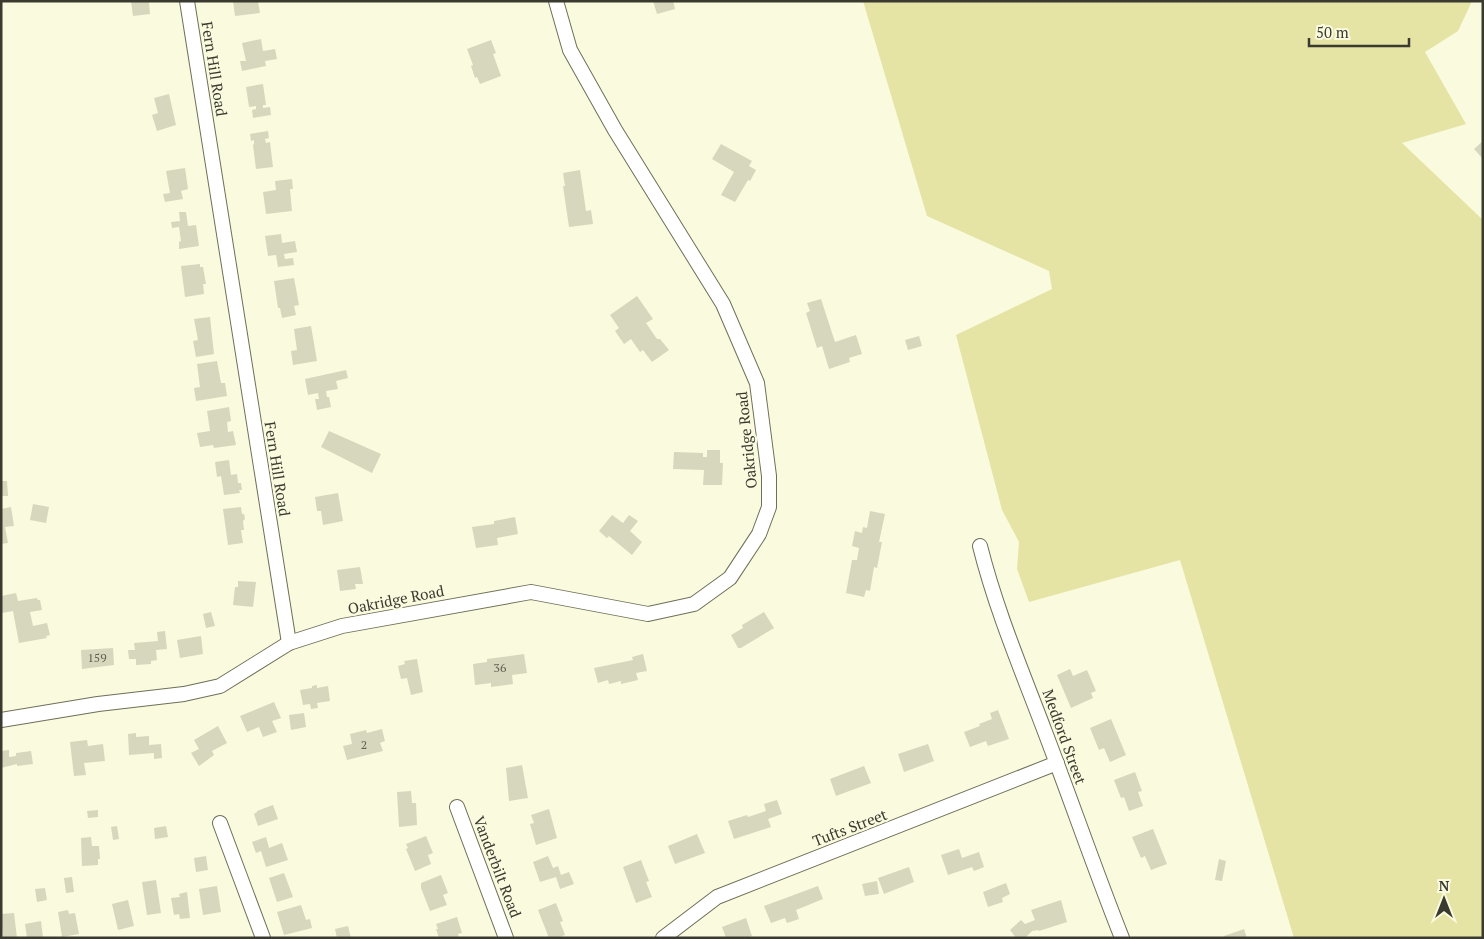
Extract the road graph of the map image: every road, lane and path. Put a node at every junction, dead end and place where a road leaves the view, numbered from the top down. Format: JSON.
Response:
{"nodes":[{"id":1,"x":187,"y":1,"type":"edge"},
{"id":2,"x":556,"y":1,"type":"edge"},
{"id":3,"x":980,"y":546,"type":"dead end"},
{"id":4,"x":289,"y":643,"type":"junction"},
{"id":5,"x":3,"y":717,"type":"edge"},
{"id":6,"x":1057,"y":763,"type":"junction"},
{"id":7,"x":457,"y":807,"type":"dead end"},
{"id":8,"x":220,"y":824,"type":"dead end"},
{"id":9,"x":263,"y":938,"type":"edge"},
{"id":10,"x":506,"y":938,"type":"edge"},
{"id":11,"x":663,"y":938,"type":"edge"},
{"id":12,"x":1122,"y":938,"type":"edge"}],
"edges":[{"from":1,"to":4,"type":"street","name":"Fern Hill Road"},
{"from":2,"to":4,"type":"street","name":"Oakridge Road"},
{"from":3,"to":6,"type":"street","name":"Medford Street"},
{"from":4,"to":5,"type":"street"},
{"from":6,"to":11,"type":"street","name":"Tufts Street"},
{"from":6,"to":12,"type":"street","name":"Medford Street"},
{"from":7,"to":10,"type":"street","name":"Vanderbilt Road"},
{"from":8,"to":9,"type":"street"}]}
